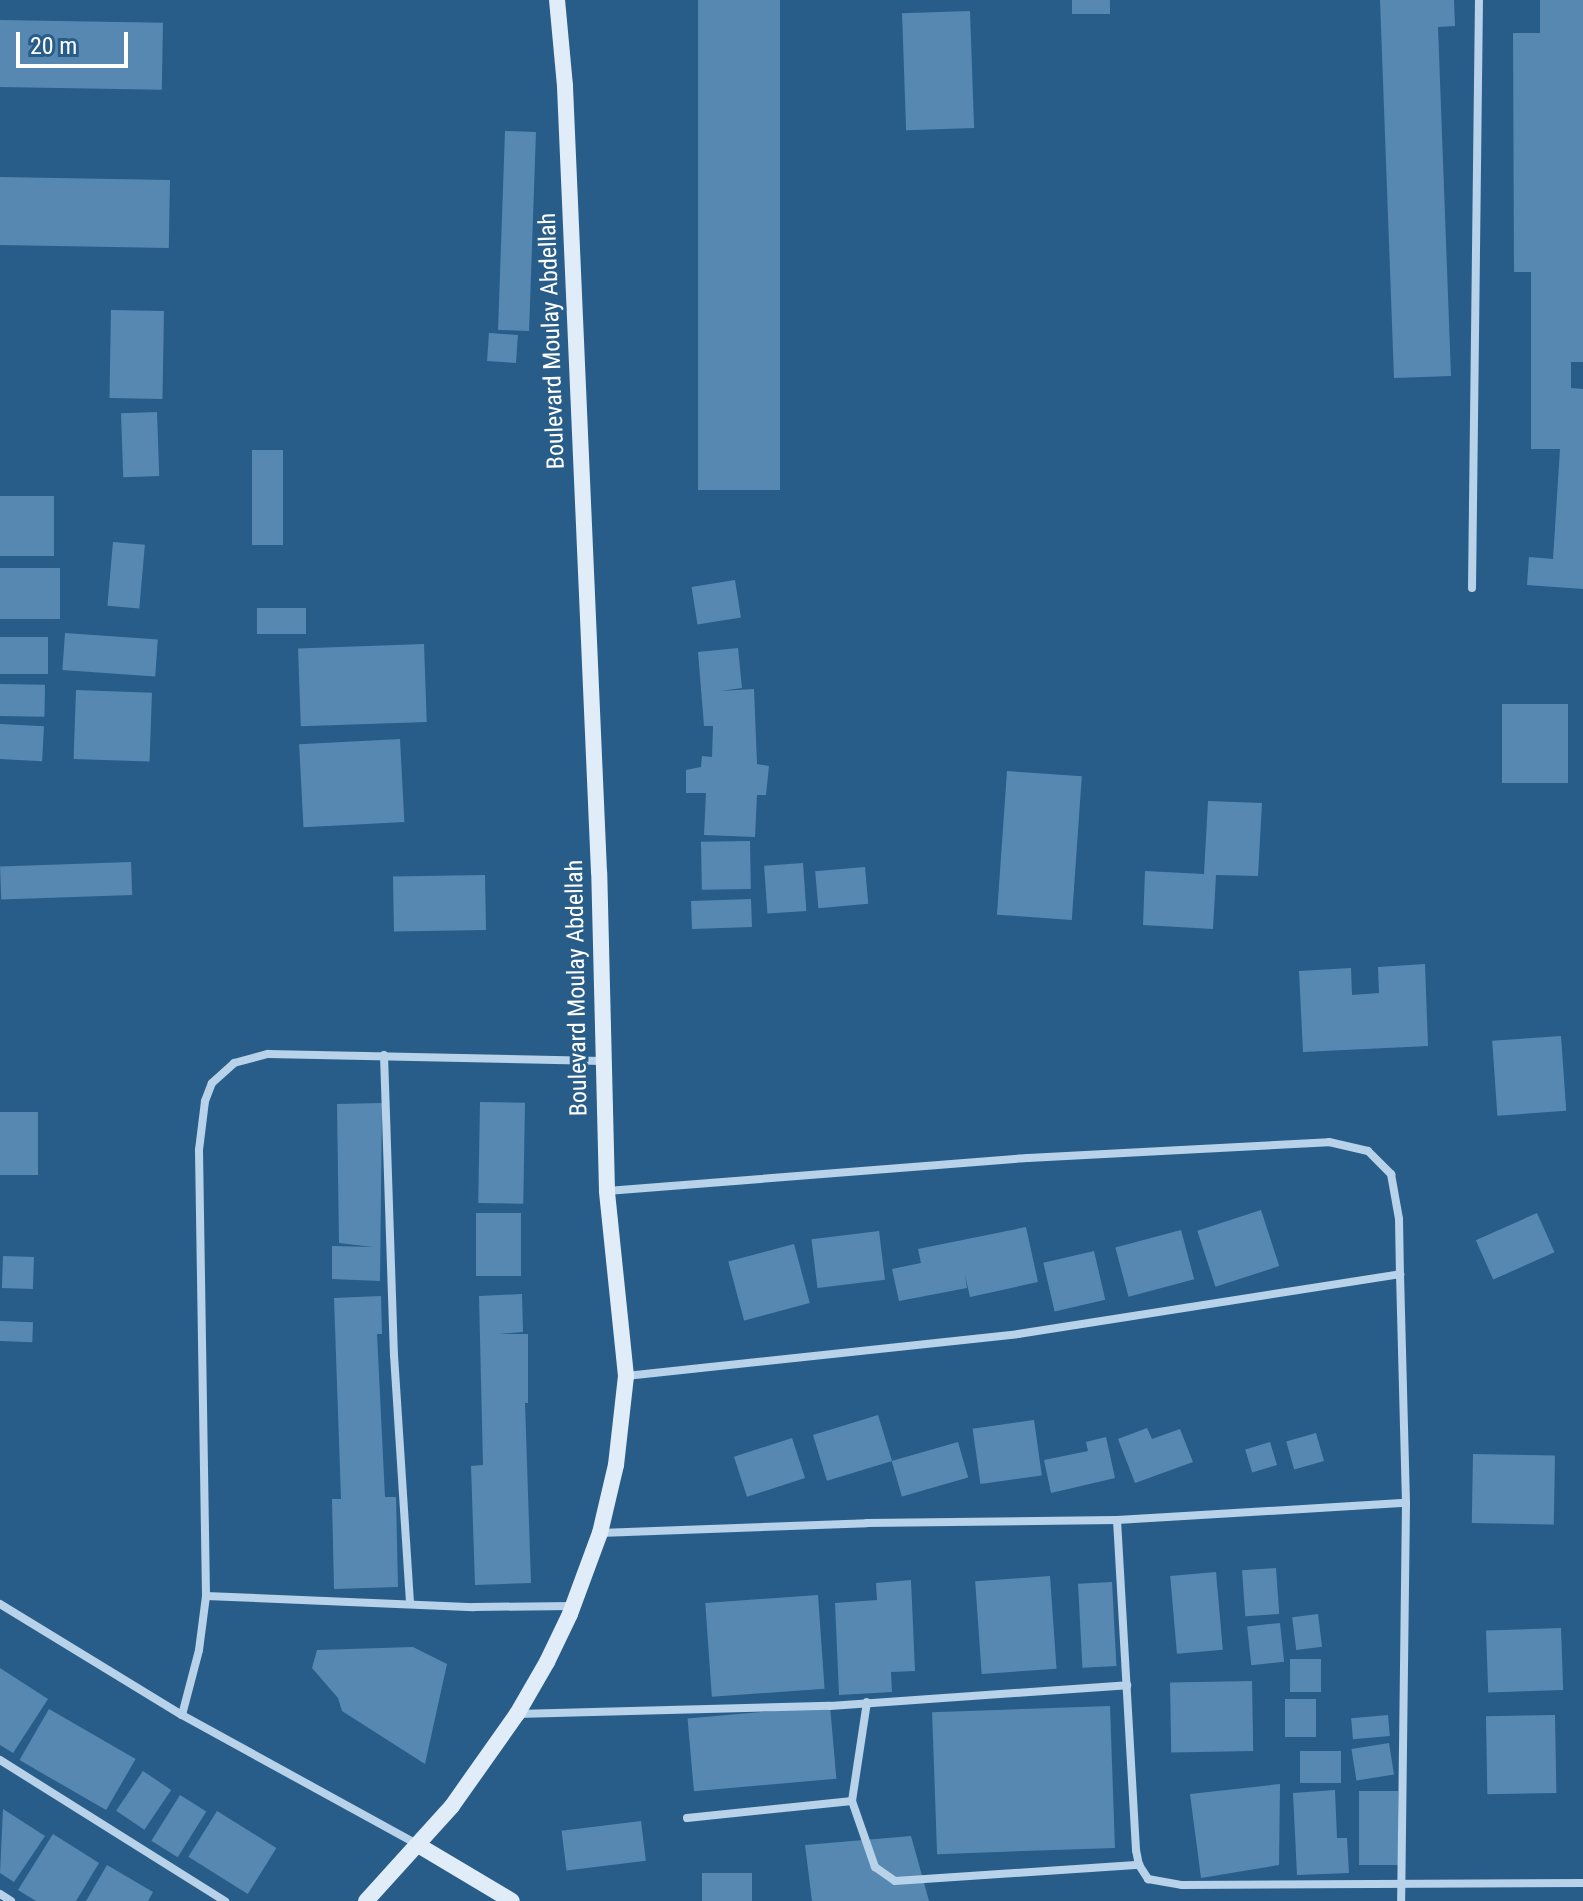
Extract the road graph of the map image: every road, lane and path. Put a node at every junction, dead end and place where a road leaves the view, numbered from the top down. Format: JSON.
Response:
{"nodes":[{"id":1,"x":557,"y":0,"type":"edge"},
{"id":2,"x":1479,"y":0,"type":"edge"},
{"id":3,"x":1472,"y":588,"type":"dead end"},
{"id":4,"x":384,"y":1055,"type":"junction"},
{"id":5,"x":602,"y":1061,"type":"junction"},
{"id":6,"x":607,"y":1191,"type":"junction"},
{"id":7,"x":1400,"y":1274,"type":"junction"},
{"id":8,"x":626,"y":1376,"type":"junction"},
{"id":9,"x":1406,"y":1503,"type":"junction"},
{"id":10,"x":1117,"y":1520,"type":"junction"},
{"id":11,"x":600,"y":1533,"type":"junction"},
{"id":12,"x":206,"y":1596,"type":"junction"},
{"id":13,"x":410,"y":1602,"type":"junction"},
{"id":14,"x":0,"y":1604,"type":"edge"},
{"id":15,"x":573,"y":1606,"type":"junction"},
{"id":16,"x":1127,"y":1685,"type":"junction"},
{"id":17,"x":867,"y":1702,"type":"junction"},
{"id":18,"x":517,"y":1714,"type":"junction"},
{"id":19,"x":182,"y":1715,"type":"junction"},
{"id":20,"x":0,"y":1760,"type":"edge"},
{"id":21,"x":852,"y":1801,"type":"junction"},
{"id":22,"x":687,"y":1818,"type":"dead end"},
{"id":23,"x":418,"y":1845,"type":"junction"},
{"id":24,"x":1139,"y":1865,"type":"junction"},
{"id":25,"x":1583,"y":1883,"type":"edge"},
{"id":26,"x":1402,"y":1884,"type":"junction"},
{"id":27,"x":0,"y":1894,"type":"edge"},
{"id":28,"x":11,"y":1901,"type":"edge"},
{"id":29,"x":225,"y":1901,"type":"edge"},
{"id":30,"x":366,"y":1901,"type":"edge"},
{"id":31,"x":512,"y":1901,"type":"edge"},
{"id":32,"x":1401,"y":1901,"type":"edge"}],
"edges":[{"from":1,"to":5,"type":"main road","name":"Boulevard Moulay Abdellah"},
{"from":2,"to":3,"type":"street"},
{"from":4,"to":5,"type":"street"},
{"from":4,"to":12,"type":"street"},
{"from":4,"to":13,"type":"street"},
{"from":5,"to":6,"type":"main road","name":"Boulevard Moulay Abdellah"},
{"from":6,"to":7,"type":"street"},
{"from":6,"to":8,"type":"main road","name":"Boulevard Moulay Abdellah"},
{"from":7,"to":8,"type":"street"},
{"from":7,"to":9,"type":"street"},
{"from":8,"to":11,"type":"main road","name":"Boulevard Moulay Abdellah"},
{"from":9,"to":10,"type":"street"},
{"from":9,"to":26,"type":"street"},
{"from":10,"to":11,"type":"street"},
{"from":10,"to":16,"type":"street"},
{"from":11,"to":15,"type":"main road","name":"Boulevard Moulay Abdellah"},
{"from":12,"to":13,"type":"street"},
{"from":12,"to":19,"type":"street"},
{"from":13,"to":15,"type":"street"},
{"from":14,"to":19,"type":"street"},
{"from":15,"to":18,"type":"main road","name":"Boulevard Moulay Abdellah"},
{"from":16,"to":17,"type":"street"},
{"from":16,"to":24,"type":"street"},
{"from":17,"to":18,"type":"street"},
{"from":17,"to":21,"type":"street"},
{"from":18,"to":23,"type":"main road","name":"Boulevard Moulay Abdellah"},
{"from":19,"to":23,"type":"street"},
{"from":20,"to":29,"type":"street"},
{"from":21,"to":22,"type":"street"},
{"from":21,"to":24,"type":"street"},
{"from":23,"to":30,"type":"main road","name":"Boulevard Moulay Abdellah"},
{"from":23,"to":31,"type":"main road"},
{"from":24,"to":26,"type":"street"},
{"from":25,"to":26,"type":"street"},
{"from":26,"to":32,"type":"street"},
{"from":27,"to":28,"type":"street"}]}
